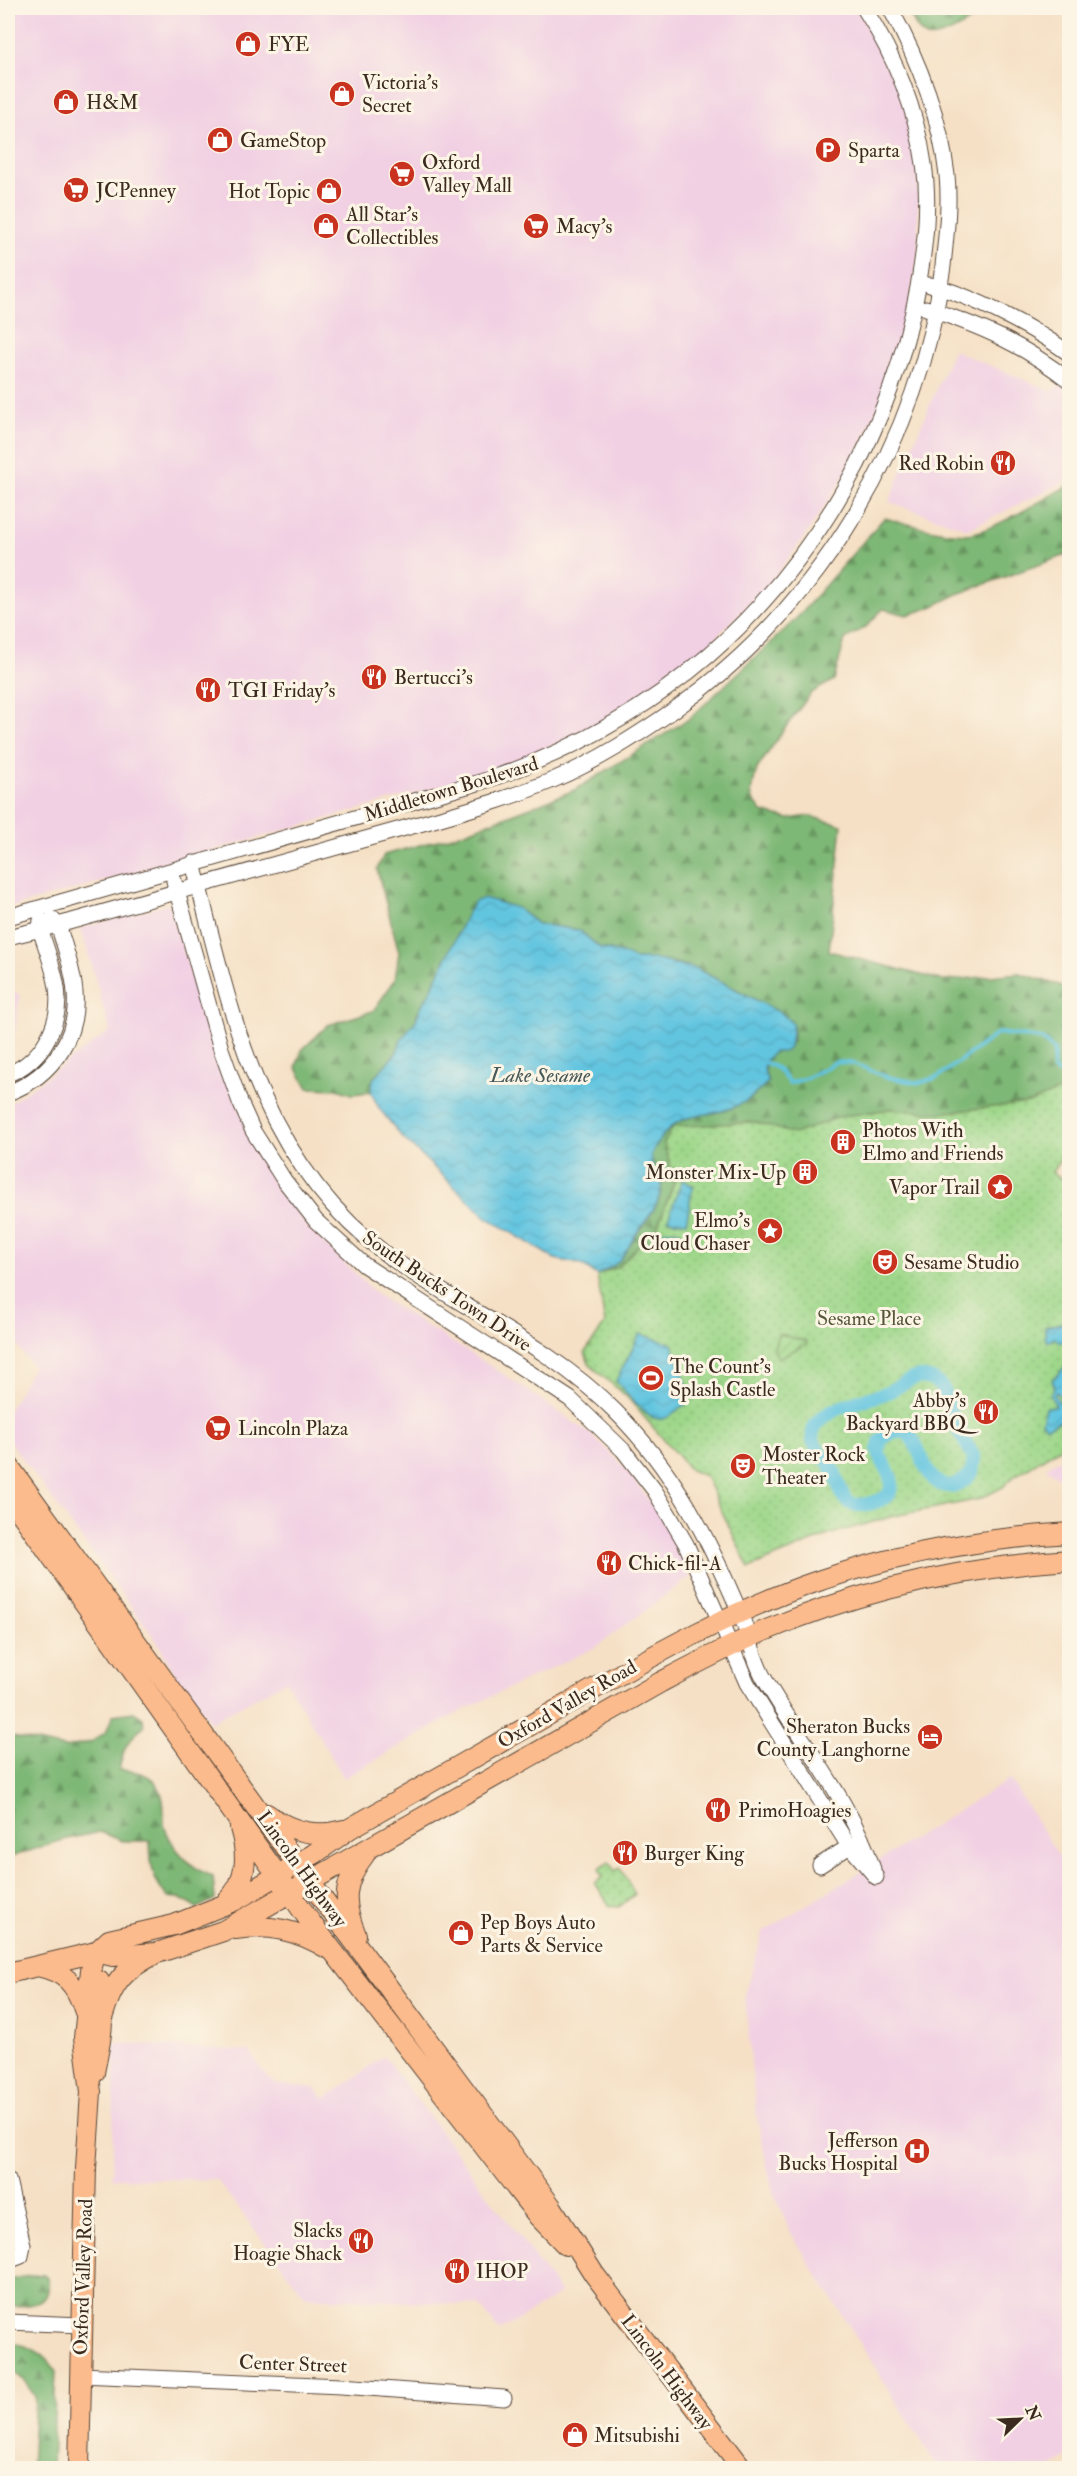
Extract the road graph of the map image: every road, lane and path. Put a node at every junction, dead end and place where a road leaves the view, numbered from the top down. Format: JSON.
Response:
{"nodes":[{"id":1,"x":864,"y":8,"type":"edge"},
{"id":2,"x":890,"y":8,"type":"edge"},
{"id":3,"x":919,"y":283,"type":"junction"},
{"id":4,"x":940,"y":288,"type":"junction"},
{"id":5,"x":915,"y":304,"type":"junction"},
{"id":6,"x":936,"y":311,"type":"junction"},
{"id":7,"x":1070,"y":354,"type":"edge"},
{"id":8,"x":1070,"y":381,"type":"edge"},
{"id":9,"x":193,"y":863,"type":"junction"},
{"id":10,"x":171,"y":869,"type":"junction"},
{"id":11,"x":199,"y":885,"type":"junction"},
{"id":12,"x":177,"y":891,"type":"junction"},
{"id":13,"x":41,"y":908,"type":"junction"},
{"id":14,"x":8,"y":917,"type":"edge"},
{"id":15,"x":58,"y":925,"type":"junction"},
{"id":16,"x":40,"y":929,"type":"junction"},
{"id":17,"x":8,"y":937,"type":"edge"},
{"id":18,"x":8,"y":1074,"type":"edge"},
{"id":19,"x":8,"y":1093,"type":"edge"},
{"id":20,"x":8,"y":1465,"type":"edge"},
{"id":21,"x":8,"y":1495,"type":"edge"},
{"id":22,"x":1070,"y":1533,"type":"edge"},
{"id":23,"x":1070,"y":1560,"type":"edge"},
{"id":24,"x":740,"y":1612,"type":"junction"},
{"id":25,"x":720,"y":1621,"type":"junction"},
{"id":26,"x":750,"y":1637,"type":"junction"},
{"id":27,"x":731,"y":1646,"type":"junction"},
{"id":28,"x":256,"y":1807,"type":"junction"},
{"id":29,"x":238,"y":1820,"type":"junction"},
{"id":30,"x":349,"y":1829,"type":"junction"},
{"id":31,"x":850,"y":1846,"type":"junction"},
{"id":32,"x":368,"y":1850,"type":"junction"},
{"id":33,"x":297,"y":1864,"type":"junction"},
{"id":34,"x":820,"y":1865,"type":"dead end"},
{"id":35,"x":278,"y":1875,"type":"junction"},
{"id":36,"x":310,"y":1882,"type":"junction"},
{"id":37,"x":291,"y":1894,"type":"junction"},
{"id":38,"x":214,"y":1911,"type":"junction"},
{"id":39,"x":223,"y":1931,"type":"junction"},
{"id":40,"x":96,"y":1952,"type":"junction"},
{"id":41,"x":334,"y":1952,"type":"junction"},
{"id":42,"x":157,"y":1953,"type":"junction"},
{"id":43,"x":363,"y":1954,"type":"junction"},
{"id":44,"x":37,"y":1966,"type":"junction"},
{"id":45,"x":8,"y":1973,"type":"edge"},
{"id":46,"x":94,"y":2015,"type":"junction"},
{"id":47,"x":8,"y":2180,"type":"edge"},
{"id":48,"x":8,"y":2261,"type":"edge"},
{"id":49,"x":594,"y":2274,"type":"junction"},
{"id":50,"x":8,"y":2322,"type":"edge"},
{"id":51,"x":82,"y":2325,"type":"junction"},
{"id":52,"x":80,"y":2375,"type":"junction"},
{"id":53,"x":504,"y":2398,"type":"dead end"},
{"id":54,"x":78,"y":2469,"type":"edge"},
{"id":55,"x":742,"y":2469,"type":"edge"}],
"edges":[{"from":1,"to":3,"type":"street","name":"Middletown Boulevard"},
{"from":2,"to":4,"type":"street","name":"Middletown Boulevard"},
{"from":3,"to":4,"type":"street"},
{"from":3,"to":5,"type":"street","name":"Middletown Boulevard"},
{"from":4,"to":6,"type":"street","name":"Middletown Boulevard"},
{"from":4,"to":7,"type":"street"},
{"from":5,"to":6,"type":"street"},
{"from":5,"to":9,"type":"street","name":"Middletown Boulevard"},
{"from":6,"to":8,"type":"street"},
{"from":6,"to":11,"type":"street","name":"Middletown Boulevard"},
{"from":9,"to":10,"type":"street","name":"Middletown Boulevard"},
{"from":9,"to":11,"type":"street","name":"South Bucks Town Drive"},
{"from":10,"to":12,"type":"street","name":"South Bucks Town Drive"},
{"from":10,"to":13,"type":"street","name":"Middletown Boulevard"},
{"from":11,"to":12,"type":"street","name":"Middletown Boulevard"},
{"from":11,"to":24,"type":"street","name":"South Bucks Town Drive"},
{"from":12,"to":15,"type":"street","name":"Middletown Boulevard"},
{"from":12,"to":25,"type":"street","name":"South Bucks Town Drive"},
{"from":13,"to":14,"type":"street","name":"Middletown Boulevard"},
{"from":13,"to":15,"type":"street"},
{"from":13,"to":16,"type":"street"},
{"from":15,"to":16,"type":"street","name":"Middletown Boulevard"},
{"from":15,"to":19,"type":"street"},
{"from":16,"to":17,"type":"street","name":"Middletown Boulevard"},
{"from":16,"to":18,"type":"street"},
{"from":20,"to":28,"type":"main road","name":"Lincoln Highway"},
{"from":21,"to":29,"type":"main road","name":"Lincoln Highway"},
{"from":22,"to":24,"type":"main road","name":"Oxford Valley Road"},
{"from":23,"to":26,"type":"main road","name":"Oxford Valley Road"},
{"from":24,"to":25,"type":"main road","name":"Oxford Valley Road"},
{"from":24,"to":26,"type":"street","name":"South Bucks Town Drive"},
{"from":25,"to":27,"type":"street","name":"South Bucks Town Drive"},
{"from":25,"to":30,"type":"main road","name":"Oxford Valley Road"},
{"from":26,"to":27,"type":"main road","name":"Oxford Valley Road"},
{"from":26,"to":31,"type":"street","name":"South Bucks Town Drive"},
{"from":27,"to":31,"type":"street","name":"South Bucks Town Drive"},
{"from":27,"to":32,"type":"main road","name":"Oxford Valley Road"},
{"from":28,"to":30,"type":"main road"},
{"from":28,"to":33,"type":"main road","name":"Lincoln Highway"},
{"from":29,"to":35,"type":"main road","name":"Lincoln Highway"},
{"from":29,"to":38,"type":"main road"},
{"from":30,"to":33,"type":"main road","name":"Oxford Valley Road"},
{"from":31,"to":34,"type":"street"},
{"from":32,"to":36,"type":"main road","name":"Oxford Valley Road"},
{"from":32,"to":43,"type":"main road"},
{"from":33,"to":35,"type":"main road","name":"Oxford Valley Road"},
{"from":33,"to":36,"type":"main road","name":"Lincoln Highway"},
{"from":35,"to":37,"type":"main road","name":"Lincoln Highway"},
{"from":35,"to":38,"type":"main road","name":"Oxford Valley Road"},
{"from":36,"to":37,"type":"main road","name":"Oxford Valley Road"},
{"from":36,"to":43,"type":"main road","name":"Lincoln Highway"},
{"from":37,"to":39,"type":"main road","name":"Oxford Valley Road"},
{"from":37,"to":41,"type":"main road","name":"Lincoln Highway"},
{"from":38,"to":40,"type":"main road","name":"Oxford Valley Road"},
{"from":39,"to":41,"type":"main road"},
{"from":39,"to":42,"type":"main road","name":"Oxford Valley Road"},
{"from":40,"to":42,"type":"main road","name":"Oxford Valley Road"},
{"from":40,"to":44,"type":"main road"},
{"from":40,"to":46,"type":"main road","name":"Oxford Valley Road"},
{"from":41,"to":49,"type":"main road","name":"Lincoln Highway"},
{"from":42,"to":46,"type":"main road"},
{"from":43,"to":49,"type":"main road","name":"Lincoln Highway"},
{"from":44,"to":45,"type":"main road"},
{"from":44,"to":46,"type":"main road"},
{"from":46,"to":51,"type":"main road","name":"Oxford Valley Road"},
{"from":47,"to":48,"type":"street"},
{"from":49,"to":55,"type":"main road","name":"Lincoln Highway"},
{"from":50,"to":51,"type":"street"},
{"from":51,"to":52,"type":"main road","name":"Oxford Valley Road"},
{"from":52,"to":53,"type":"street","name":"Center Street"},
{"from":52,"to":54,"type":"main road","name":"Oxford Valley Road"}]}
